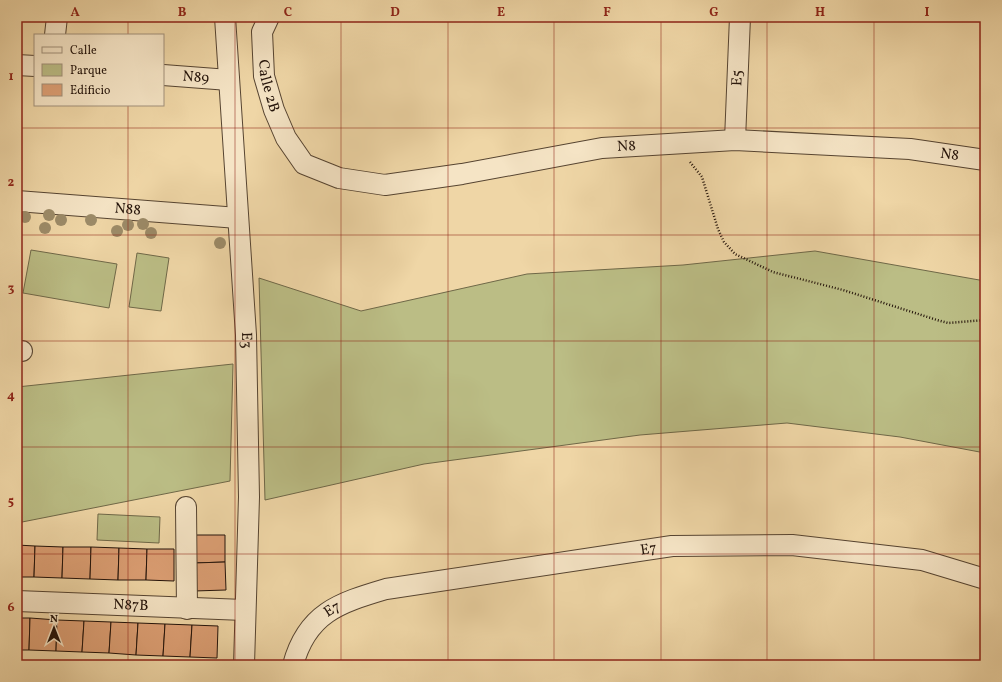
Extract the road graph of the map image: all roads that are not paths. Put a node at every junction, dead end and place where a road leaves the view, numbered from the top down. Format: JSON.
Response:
{"nodes":[{"id":1,"x":57,"y":17,"type":"edge"},
{"id":2,"x":225,"y":17,"type":"edge"},
{"id":3,"x":740,"y":17,"type":"edge"},
{"id":4,"x":265,"y":24,"type":"edge"},
{"id":5,"x":55,"y":34,"type":"edge"},
{"id":6,"x":17,"y":65,"type":"edge"},
{"id":7,"x":34,"y":66,"type":"edge"},
{"id":8,"x":164,"y":75,"type":"edge"},
{"id":9,"x":229,"y":80,"type":"junction"},
{"id":10,"x":286,"y":138,"type":"joint"},
{"id":11,"x":735,"y":140,"type":"junction"},
{"id":12,"x":985,"y":160,"type":"edge"},
{"id":13,"x":17,"y":201,"type":"edge"},
{"id":14,"x":238,"y":218,"type":"junction"},
{"id":15,"x":186,"y":507,"type":"dead end"},
{"id":16,"x":985,"y":578,"type":"edge"},
{"id":17,"x":17,"y":601,"type":"edge"},
{"id":18,"x":187,"y":609,"type":"junction"},
{"id":19,"x":244,"y":610,"type":"junction"},
{"id":20,"x":244,"y":665,"type":"edge"},
{"id":21,"x":292,"y":665,"type":"edge"}],
"edges":[{"from":1,"to":5,"type":"street"},
{"from":2,"to":9,"type":"street","name":"E3"},
{"from":3,"to":11,"type":"street","name":"E5"},
{"from":4,"to":10,"type":"street","name":"Calle 2B"},
{"from":6,"to":7,"type":"street"},
{"from":8,"to":9,"type":"street","name":"N89"},
{"from":9,"to":14,"type":"street","name":"E3"},
{"from":10,"to":11,"type":"street","name":"N8"},
{"from":11,"to":12,"type":"street","name":"N8"},
{"from":13,"to":14,"type":"street","name":"N88"},
{"from":14,"to":19,"type":"street","name":"E3"},
{"from":15,"to":18,"type":"street"},
{"from":16,"to":21,"type":"street","name":"E7"},
{"from":17,"to":18,"type":"street","name":"N87B"},
{"from":18,"to":19,"type":"street","name":"N87B"},
{"from":19,"to":20,"type":"street","name":"E3"}]}
